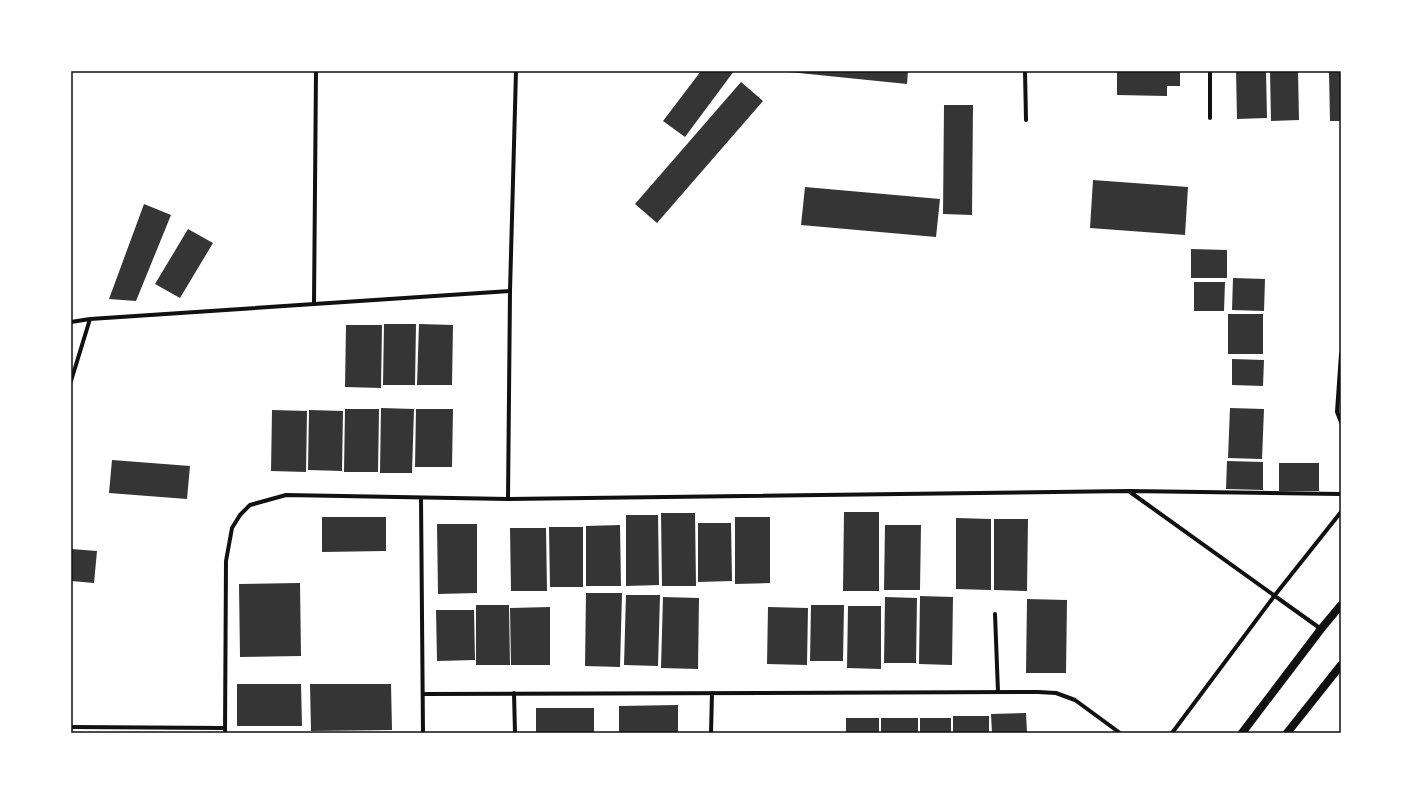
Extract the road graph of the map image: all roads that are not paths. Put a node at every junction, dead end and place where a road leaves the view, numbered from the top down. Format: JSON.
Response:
{"nodes":[{"id":1,"x":316,"y":71,"type":"edge"},
{"id":2,"x":516,"y":71,"type":"edge"},
{"id":3,"x":1025,"y":71,"type":"edge"},
{"id":4,"x":1210,"y":71,"type":"edge"},
{"id":5,"x":1210,"y":118,"type":"dead end"},
{"id":6,"x":1026,"y":120,"type":"dead end"},
{"id":7,"x":510,"y":291,"type":"junction"},
{"id":8,"x":314,"y":304,"type":"junction"},
{"id":9,"x":90,"y":319,"type":"junction"},
{"id":10,"x":71,"y":322,"type":"edge"},
{"id":11,"x":1341,"y":354,"type":"edge"},
{"id":12,"x":71,"y":381,"type":"edge"},
{"id":13,"x":1341,"y":422,"type":"edge"},
{"id":14,"x":1129,"y":491,"type":"junction"},
{"id":15,"x":1341,"y":494,"type":"edge"},
{"id":16,"x":421,"y":498,"type":"junction"},
{"id":17,"x":508,"y":499,"type":"junction"},
{"id":18,"x":1341,"y":512,"type":"edge"},
{"id":19,"x":1275,"y":595,"type":"junction"},
{"id":20,"x":1341,"y":605,"type":"edge"},
{"id":21,"x":995,"y":614,"type":"dead end"},
{"id":22,"x":1321,"y":629,"type":"junction"},
{"id":23,"x":1341,"y":665,"type":"edge"},
{"id":24,"x":998,"y":692,"type":"junction"},
{"id":25,"x":712,"y":693,"type":"junction"},
{"id":26,"x":423,"y":694,"type":"junction"},
{"id":27,"x":514,"y":694,"type":"junction"},
{"id":28,"x":71,"y":727,"type":"edge"},
{"id":29,"x":225,"y":728,"type":"junction"},
{"id":30,"x":225,"y":733,"type":"edge"},
{"id":31,"x":423,"y":733,"type":"edge"},
{"id":32,"x":515,"y":733,"type":"edge"},
{"id":33,"x":712,"y":733,"type":"edge"},
{"id":34,"x":1120,"y":733,"type":"edge"},
{"id":35,"x":1172,"y":733,"type":"edge"},
{"id":36,"x":1242,"y":733,"type":"edge"},
{"id":37,"x":1287,"y":733,"type":"edge"}],
"edges":[{"from":1,"to":8,"type":"street"},
{"from":2,"to":7,"type":"street"},
{"from":3,"to":6,"type":"street"},
{"from":4,"to":5,"type":"street"},
{"from":7,"to":8,"type":"street"},
{"from":7,"to":17,"type":"street"},
{"from":8,"to":9,"type":"street"},
{"from":9,"to":10,"type":"street"},
{"from":9,"to":12,"type":"street"},
{"from":11,"to":13,"type":"street"},
{"from":14,"to":15,"type":"street"},
{"from":14,"to":17,"type":"street"},
{"from":14,"to":19,"type":"street"},
{"from":16,"to":17,"type":"street"},
{"from":16,"to":26,"type":"street"},
{"from":16,"to":29,"type":"street"},
{"from":18,"to":19,"type":"street"},
{"from":19,"to":22,"type":"street"},
{"from":19,"to":35,"type":"street"},
{"from":20,"to":22,"type":"main road"},
{"from":21,"to":24,"type":"street"},
{"from":22,"to":36,"type":"main road"},
{"from":23,"to":37,"type":"main road"},
{"from":24,"to":25,"type":"street"},
{"from":24,"to":34,"type":"street"},
{"from":25,"to":27,"type":"street"},
{"from":25,"to":33,"type":"street"},
{"from":26,"to":27,"type":"street"},
{"from":26,"to":31,"type":"street"},
{"from":27,"to":32,"type":"street"},
{"from":28,"to":29,"type":"street"},
{"from":29,"to":30,"type":"street"}]}
